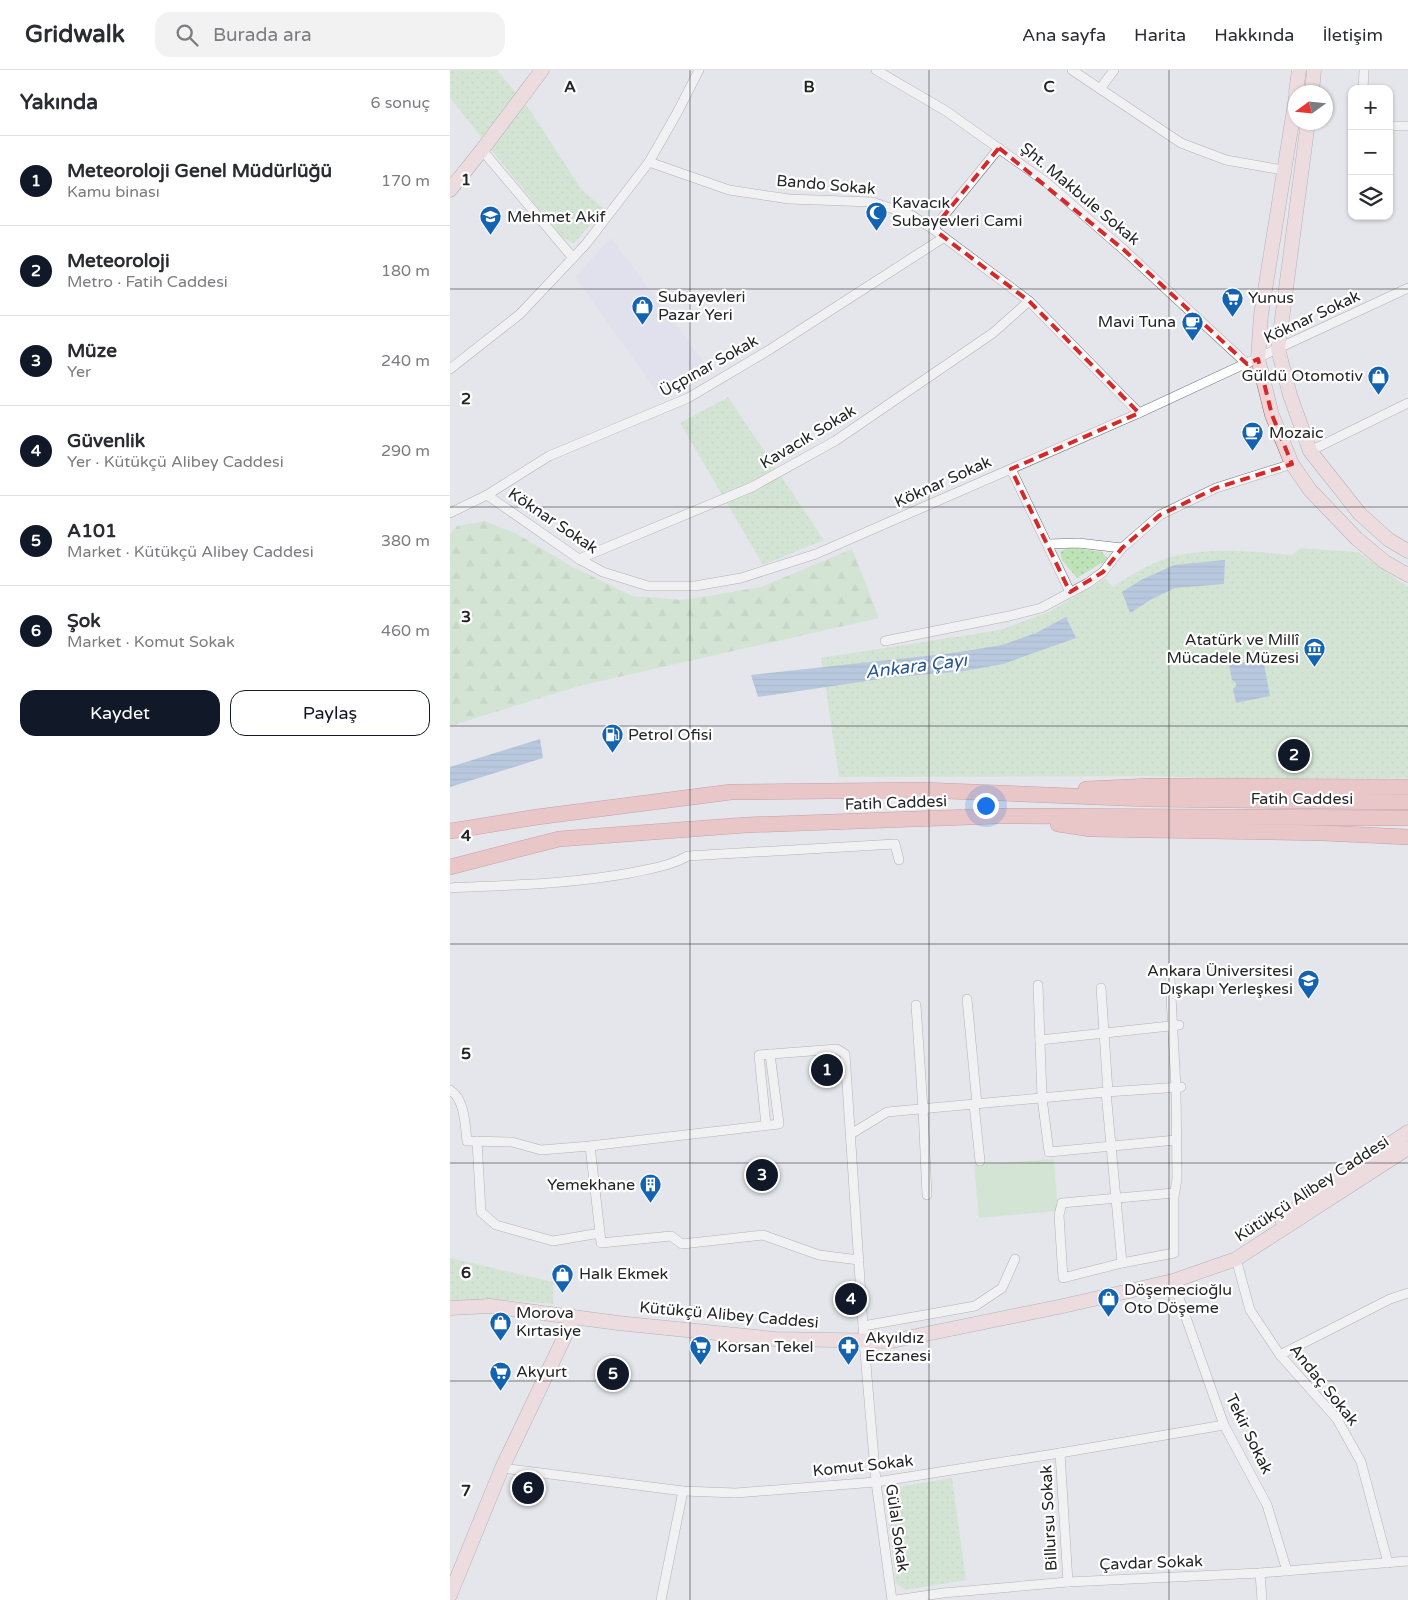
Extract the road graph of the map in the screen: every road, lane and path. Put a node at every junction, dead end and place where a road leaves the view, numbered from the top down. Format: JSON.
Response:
{"nodes":[{"id":1,"x":542,"y":70,"type":"edge"},
{"id":2,"x":699,"y":70,"type":"edge"},
{"id":3,"x":876,"y":70,"type":"edge"},
{"id":4,"x":1072,"y":70,"type":"edge"},
{"id":5,"x":1114,"y":70,"type":"edge"},
{"id":6,"x":1299,"y":70,"type":"edge"},
{"id":7,"x":1314,"y":70,"type":"edge"},
{"id":8,"x":1364,"y":70,"type":"edge"},
{"id":9,"x":1297,"y":85,"type":"edge"},
{"id":10,"x":1313,"y":85,"type":"edge"},
{"id":11,"x":1363,"y":85,"type":"edge"},
{"id":12,"x":1100,"y":89,"type":"junction"},
{"id":13,"x":1393,"y":126,"type":"edge"},
{"id":14,"x":1408,"y":126,"type":"edge"},
{"id":15,"x":1290,"y":130,"type":"edge"},
{"id":16,"x":1307,"y":130,"type":"edge"},
{"id":17,"x":999,"y":148,"type":"junction"},
{"id":18,"x":482,"y":150,"type":"junction"},
{"id":19,"x":649,"y":162,"type":"junction"},
{"id":20,"x":1283,"y":170,"type":"junction"},
{"id":21,"x":450,"y":190,"type":"edge"},
{"id":22,"x":933,"y":229,"type":"junction"},
{"id":23,"x":943,"y":238,"type":"junction"},
{"id":24,"x":573,"y":258,"type":"junction"},
{"id":25,"x":1408,"y":288,"type":"edge"},
{"id":26,"x":1029,"y":301,"type":"junction"},
{"id":27,"x":1278,"y":349,"type":"junction"},
{"id":28,"x":1252,"y":361,"type":"junction"},
{"id":29,"x":450,"y":369,"type":"edge"},
{"id":30,"x":1408,"y":403,"type":"edge"},
{"id":31,"x":1139,"y":413,"type":"junction"},
{"id":32,"x":1310,"y":452,"type":"junction"},
{"id":33,"x":1292,"y":464,"type":"junction"},
{"id":34,"x":1011,"y":469,"type":"junction"},
{"id":35,"x":487,"y":495,"type":"junction"},
{"id":36,"x":450,"y":513,"type":"edge"},
{"id":37,"x":1048,"y":544,"type":"junction"},
{"id":38,"x":1122,"y":548,"type":"junction"},
{"id":39,"x":1408,"y":552,"type":"edge"},
{"id":40,"x":579,"y":559,"type":"junction"},
{"id":41,"x":1408,"y":575,"type":"edge"},
{"id":42,"x":1070,"y":592,"type":"junction"},
{"id":43,"x":885,"y":642,"type":"dead end"},
{"id":44,"x":1408,"y":787,"type":"edge"},
{"id":45,"x":1018,"y":794,"type":"junction"},
{"id":46,"x":1408,"y":802,"type":"edge"},
{"id":47,"x":997,"y":816,"type":"junction"},
{"id":48,"x":1408,"y":818,"type":"edge"},
{"id":49,"x":450,"y":831,"type":"edge"},
{"id":50,"x":1408,"y":837,"type":"edge"},
{"id":51,"x":899,"y":860,"type":"dead end"},
{"id":52,"x":450,"y":867,"type":"edge"},
{"id":53,"x":450,"y":888,"type":"edge"},
{"id":54,"x":1170,"y":978,"type":"dead end"},
{"id":55,"x":1038,"y":985,"type":"dead end"},
{"id":56,"x":1101,"y":988,"type":"dead end"},
{"id":57,"x":967,"y":999,"type":"dead end"},
{"id":58,"x":916,"y":1005,"type":"dead end"},
{"id":59,"x":1175,"y":1025,"type":"junction"},
{"id":60,"x":1104,"y":1032,"type":"junction"},
{"id":61,"x":1040,"y":1040,"type":"junction"},
{"id":62,"x":770,"y":1054,"type":"junction"},
{"id":63,"x":1178,"y":1088,"type":"junction"},
{"id":64,"x":450,"y":1090,"type":"edge"},
{"id":65,"x":1107,"y":1092,"type":"junction"},
{"id":66,"x":1042,"y":1098,"type":"junction"},
{"id":67,"x":976,"y":1104,"type":"junction"},
{"id":68,"x":923,"y":1109,"type":"junction"},
{"id":69,"x":766,"y":1125,"type":"junction"},
{"id":70,"x":1408,"y":1132,"type":"edge"},
{"id":71,"x":851,"y":1134,"type":"junction"},
{"id":72,"x":1176,"y":1140,"type":"junction"},
{"id":73,"x":477,"y":1141,"type":"junction"},
{"id":74,"x":590,"y":1146,"type":"junction"},
{"id":75,"x":1111,"y":1147,"type":"junction"},
{"id":76,"x":1408,"y":1148,"type":"edge"},
{"id":77,"x":1391,"y":1159,"type":"junction"},
{"id":78,"x":980,"y":1161,"type":"dead end"},
{"id":79,"x":1408,"y":1162,"type":"edge"},
{"id":80,"x":1174,"y":1194,"type":"junction"},
{"id":81,"x":927,"y":1195,"type":"dead end"},
{"id":82,"x":1116,"y":1199,"type":"junction"},
{"id":83,"x":600,"y":1233,"type":"junction"},
{"id":84,"x":1016,"y":1259,"type":"dead end"},
{"id":85,"x":859,"y":1260,"type":"junction"},
{"id":86,"x":1236,"y":1260,"type":"junction"},
{"id":87,"x":1122,"y":1264,"type":"junction"},
{"id":88,"x":1173,"y":1282,"type":"junction"},
{"id":89,"x":1408,"y":1293,"type":"edge"},
{"id":90,"x":450,"y":1308,"type":"edge"},
{"id":91,"x":574,"y":1317,"type":"junction"},
{"id":92,"x":863,"y":1326,"type":"junction"},
{"id":93,"x":864,"y":1341,"type":"junction"},
{"id":94,"x":1280,"y":1355,"type":"junction"},
{"id":95,"x":1224,"y":1425,"type":"junction"},
{"id":96,"x":1060,"y":1453,"type":"junction"},
{"id":97,"x":502,"y":1468,"type":"junction"},
{"id":98,"x":876,"y":1482,"type":"junction"},
{"id":99,"x":683,"y":1491,"type":"junction"},
{"id":100,"x":1408,"y":1561,"type":"edge"},
{"id":101,"x":1388,"y":1563,"type":"junction"},
{"id":102,"x":1287,"y":1571,"type":"junction"},
{"id":103,"x":1260,"y":1573,"type":"junction"},
{"id":104,"x":1068,"y":1582,"type":"junction"},
{"id":105,"x":450,"y":1595,"type":"edge"},
{"id":106,"x":910,"y":1598,"type":"edge"},
{"id":107,"x":662,"y":1600,"type":"edge"},
{"id":108,"x":892,"y":1600,"type":"edge"},
{"id":109,"x":896,"y":1600,"type":"edge"},
{"id":110,"x":1262,"y":1600,"type":"edge"}],
"edges":[{"from":1,"to":18,"type":"main road"},
{"from":2,"to":19,"type":"street"},
{"from":3,"to":17,"type":"street","name":"Şht. Makbule Sokak"},
{"from":4,"to":12,"type":"street"},
{"from":5,"to":12,"type":"street"},
{"from":6,"to":9,"type":"main road"},
{"from":7,"to":10,"type":"main road"},
{"from":8,"to":11,"type":"street"},
{"from":12,"to":20,"type":"street"},
{"from":13,"to":14,"type":"street"},
{"from":15,"to":20,"type":"main road"},
{"from":16,"to":27,"type":"main road"},
{"from":17,"to":22,"type":"street"},
{"from":17,"to":28,"type":"street","name":"Şht. Makbule Sokak"},
{"from":18,"to":21,"type":"main road"},
{"from":18,"to":24,"type":"street"},
{"from":19,"to":22,"type":"street","name":"Bando Sokak"},
{"from":19,"to":24,"type":"street"},
{"from":20,"to":28,"type":"main road"},
{"from":22,"to":23,"type":"street","name":"Bando Sokak"},
{"from":23,"to":26,"type":"street","name":"Bando Sokak"},
{"from":23,"to":35,"type":"street","name":"Üçpınar Sokak"},
{"from":24,"to":29,"type":"street"},
{"from":25,"to":27,"type":"street","name":"Köknar Sokak"},
{"from":26,"to":31,"type":"street","name":"Bando Sokak"},
{"from":26,"to":40,"type":"street","name":"Kavacık Sokak"},
{"from":27,"to":28,"type":"street","name":"Köknar Sokak"},
{"from":27,"to":32,"type":"main road"},
{"from":28,"to":31,"type":"street","name":"Köknar Sokak"},
{"from":28,"to":33,"type":"main road"},
{"from":30,"to":32,"type":"street"},
{"from":31,"to":34,"type":"street","name":"Köknar Sokak"},
{"from":32,"to":39,"type":"main road"},
{"from":33,"to":38,"type":"street"},
{"from":33,"to":41,"type":"main road"},
{"from":34,"to":37,"type":"street"},
{"from":34,"to":40,"type":"street","name":"Köknar Sokak"},
{"from":35,"to":36,"type":"street","name":"Üçpınar Sokak"},
{"from":35,"to":40,"type":"street","name":"Köknar Sokak"},
{"from":37,"to":38,"type":"street"},
{"from":37,"to":42,"type":"street"},
{"from":38,"to":42,"type":"street"},
{"from":42,"to":43,"type":"street"},
{"from":44,"to":45,"type":"main road"},
{"from":45,"to":46,"type":"main road","name":"Fatih Caddesi"},
{"from":45,"to":49,"type":"main road","name":"Fatih Caddesi"},
{"from":47,"to":48,"type":"main road","name":"Fatih Caddesi"},
{"from":47,"to":50,"type":"main road"},
{"from":47,"to":52,"type":"main road","name":"Fatih Caddesi"},
{"from":51,"to":53,"type":"street"},
{"from":54,"to":59,"type":"street"},
{"from":55,"to":61,"type":"street"},
{"from":56,"to":60,"type":"street"},
{"from":57,"to":67,"type":"street"},
{"from":58,"to":68,"type":"street"},
{"from":59,"to":60,"type":"street"},
{"from":59,"to":63,"type":"street"},
{"from":60,"to":61,"type":"street"},
{"from":60,"to":65,"type":"street"},
{"from":61,"to":66,"type":"street"},
{"from":62,"to":69,"type":"street"},
{"from":62,"to":69,"type":"street"},
{"from":62,"to":71,"type":"street","name":"Gülal Sokak"},
{"from":63,"to":65,"type":"street"},
{"from":63,"to":72,"type":"street"},
{"from":64,"to":73,"type":"street"},
{"from":65,"to":66,"type":"street"},
{"from":65,"to":75,"type":"street"},
{"from":66,"to":67,"type":"street"},
{"from":66,"to":75,"type":"street"},
{"from":67,"to":68,"type":"street"},
{"from":67,"to":78,"type":"street"},
{"from":68,"to":71,"type":"street"},
{"from":68,"to":81,"type":"street"},
{"from":69,"to":74,"type":"street"},
{"from":70,"to":86,"type":"main road","name":"Kütükçü Alibey Caddesi"},
{"from":71,"to":85,"type":"street","name":"Gülal Sokak"},
{"from":72,"to":75,"type":"street"},
{"from":72,"to":80,"type":"street"},
{"from":73,"to":74,"type":"street"},
{"from":73,"to":83,"type":"street"},
{"from":74,"to":83,"type":"street"},
{"from":75,"to":82,"type":"street"},
{"from":76,"to":77,"type":"main road","name":"Kütükçü Alibey Caddesi"},
{"from":77,"to":79,"type":"main road"},
{"from":77,"to":86,"type":"main road","name":"Kütükçü Alibey Caddesi"},
{"from":80,"to":82,"type":"street"},
{"from":80,"to":87,"type":"street"},
{"from":82,"to":87,"type":"street"},
{"from":82,"to":87,"type":"street"},
{"from":83,"to":85,"type":"street"},
{"from":84,"to":92,"type":"street"},
{"from":85,"to":92,"type":"street","name":"Gülal Sokak"},
{"from":86,"to":88,"type":"main road","name":"Kütükçü Alibey Caddesi"},
{"from":86,"to":94,"type":"street","name":"Andaç Sokak"},
{"from":88,"to":93,"type":"main road","name":"Kütükçü Alibey Caddesi"},
{"from":88,"to":95,"type":"street","name":"Tekir Sokak"},
{"from":89,"to":94,"type":"street"},
{"from":90,"to":91,"type":"main road","name":"Kütükçü Alibey Caddesi"},
{"from":91,"to":93,"type":"main road","name":"Kütükçü Alibey Caddesi"},
{"from":91,"to":97,"type":"main road"},
{"from":92,"to":93,"type":"street","name":"Gülal Sokak"},
{"from":93,"to":98,"type":"street","name":"Gülal Sokak"},
{"from":94,"to":101,"type":"street","name":"Andaç Sokak"},
{"from":95,"to":96,"type":"street","name":"Komut Sokak"},
{"from":95,"to":102,"type":"street","name":"Tekir Sokak"},
{"from":96,"to":98,"type":"street","name":"Komut Sokak"},
{"from":96,"to":104,"type":"street","name":"Billursu Sokak"},
{"from":97,"to":99,"type":"street","name":"Komut Sokak"},
{"from":97,"to":105,"type":"main road"},
{"from":98,"to":99,"type":"street","name":"Komut Sokak"},
{"from":98,"to":108,"type":"street","name":"Gülal Sokak"},
{"from":99,"to":107,"type":"street"},
{"from":100,"to":101,"type":"street","name":"Çavdar Sokak"},
{"from":101,"to":102,"type":"street","name":"Çavdar Sokak"},
{"from":102,"to":103,"type":"street","name":"Çavdar Sokak"},
{"from":103,"to":104,"type":"street","name":"Çavdar Sokak"},
{"from":103,"to":110,"type":"street"},
{"from":104,"to":106,"type":"street","name":"Çavdar Sokak"},
{"from":106,"to":109,"type":"street","name":"Çavdar Sokak"}]}
